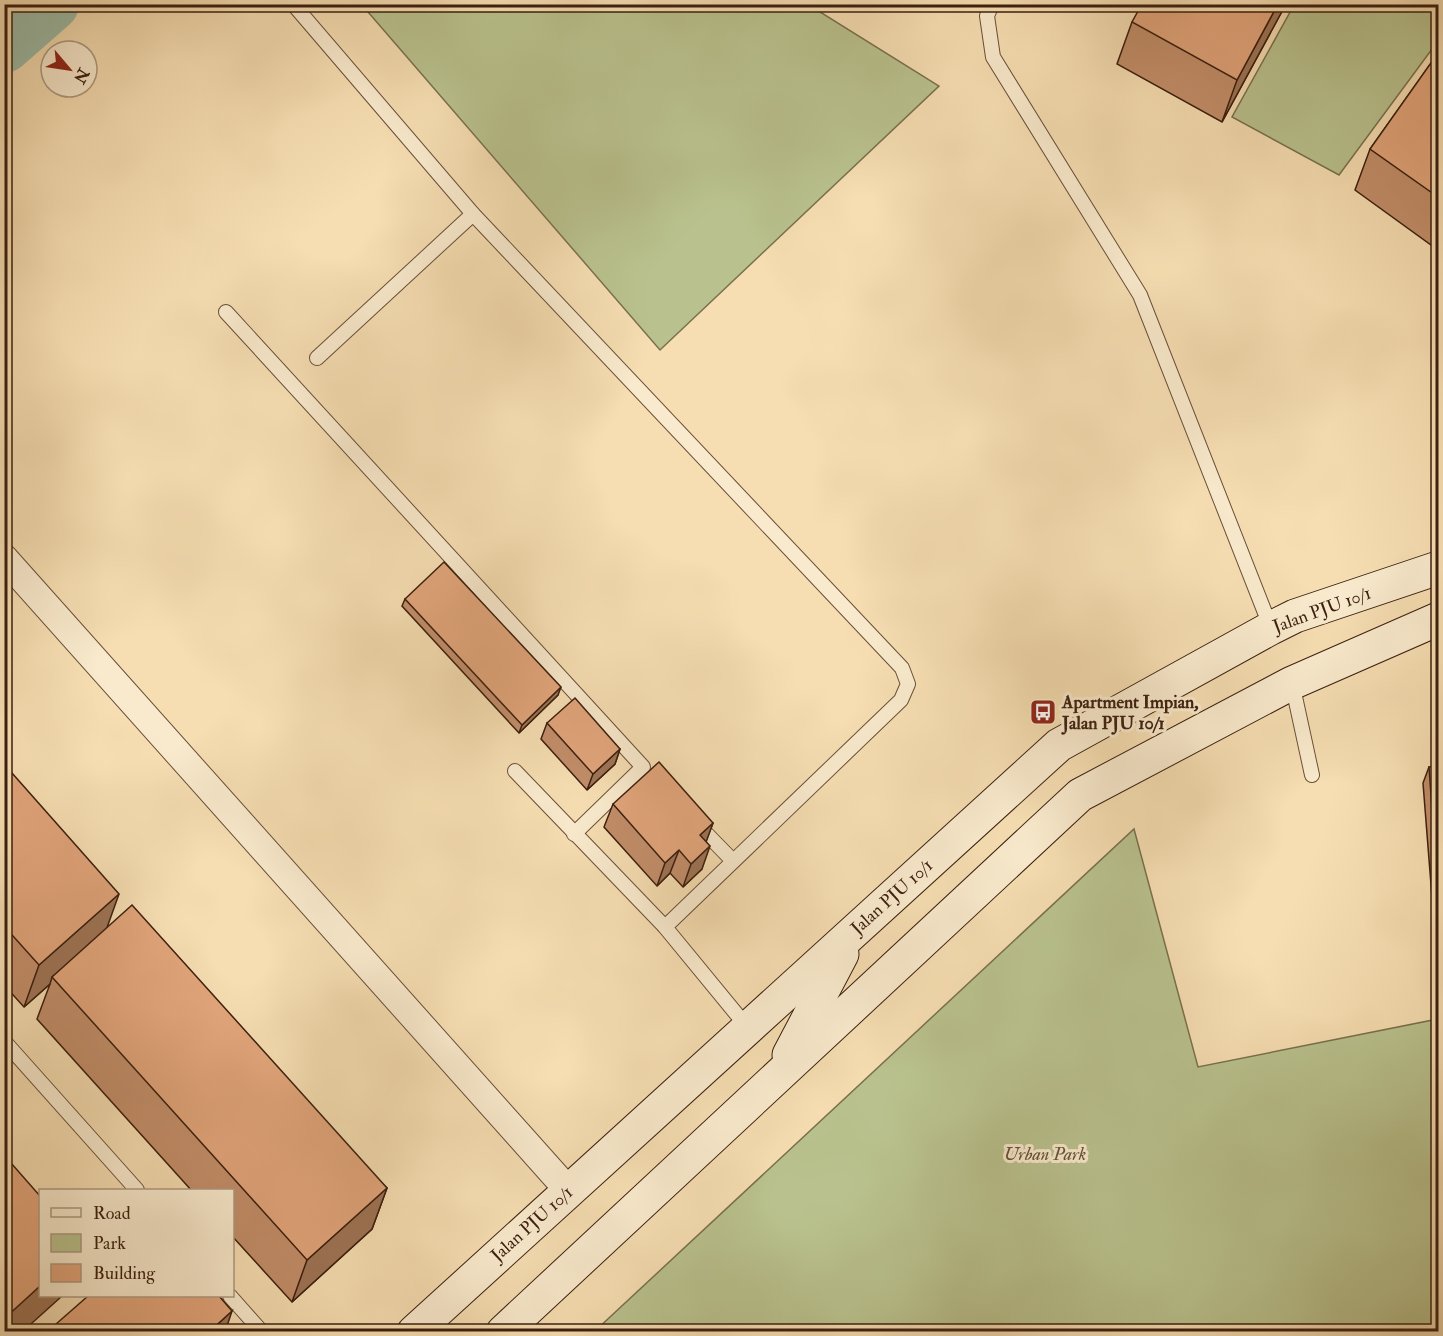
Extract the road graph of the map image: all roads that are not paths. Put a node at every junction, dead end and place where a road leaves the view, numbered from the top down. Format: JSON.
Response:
{"nodes":[{"id":1,"x":293,"y":4,"type":"edge"},
{"id":2,"x":992,"y":4,"type":"edge"},
{"id":3,"x":473,"y":214,"type":"junction"},
{"id":4,"x":226,"y":312,"type":"dead end"},
{"id":5,"x":317,"y":358,"type":"dead end"},
{"id":6,"x":4,"y":558,"type":"edge"},
{"id":7,"x":1438,"y":568,"type":"edge"},
{"id":8,"x":1438,"y":619,"type":"edge"},
{"id":9,"x":1271,"y":628,"type":"junction"},
{"id":10,"x":1292,"y":683,"type":"junction"},
{"id":11,"x":515,"y":771,"type":"dead end"},
{"id":12,"x":1312,"y":775,"type":"dead end"},
{"id":13,"x":684,"y":810,"type":"edge"},
{"id":14,"x":574,"y":834,"type":"junction"},
{"id":15,"x":733,"y":861,"type":"junction"},
{"id":16,"x":665,"y":927,"type":"junction"},
{"id":17,"x":852,"y":934,"type":"junction"},
{"id":18,"x":748,"y":1028,"type":"junction"},
{"id":19,"x":4,"y":1041,"type":"edge"},
{"id":20,"x":779,"y":1075,"type":"junction"},
{"id":21,"x":135,"y":1189,"type":"edge"},
{"id":22,"x":568,"y":1190,"type":"junction"},
{"id":23,"x":231,"y":1297,"type":"edge"},
{"id":24,"x":262,"y":1332,"type":"edge"},
{"id":25,"x":414,"y":1332,"type":"edge"},
{"id":26,"x":503,"y":1332,"type":"edge"}],
"edges":[{"from":1,"to":3,"type":"lane"},
{"from":2,"to":9,"type":"lane"},
{"from":3,"to":5,"type":"lane"},
{"from":3,"to":15,"type":"lane"},
{"from":4,"to":14,"type":"lane"},
{"from":6,"to":22,"type":"street"},
{"from":7,"to":9,"type":"street","name":"Jalan PJU 10/1"},
{"from":8,"to":10,"type":"street"},
{"from":9,"to":17,"type":"street","name":"Jalan PJU 10/1"},
{"from":10,"to":12,"type":"lane"},
{"from":10,"to":20,"type":"street"},
{"from":11,"to":14,"type":"lane"},
{"from":13,"to":15,"type":"lane"},
{"from":14,"to":16,"type":"lane"},
{"from":15,"to":16,"type":"lane"},
{"from":16,"to":18,"type":"lane"},
{"from":17,"to":18,"type":"street","name":"Jalan PJU 10/1"},
{"from":17,"to":20,"type":"street"},
{"from":18,"to":22,"type":"street","name":"Jalan PJU 10/1"},
{"from":19,"to":21,"type":"lane"},
{"from":20,"to":26,"type":"street"},
{"from":22,"to":25,"type":"street","name":"Jalan PJU 10/1"},
{"from":23,"to":24,"type":"lane"}]}
